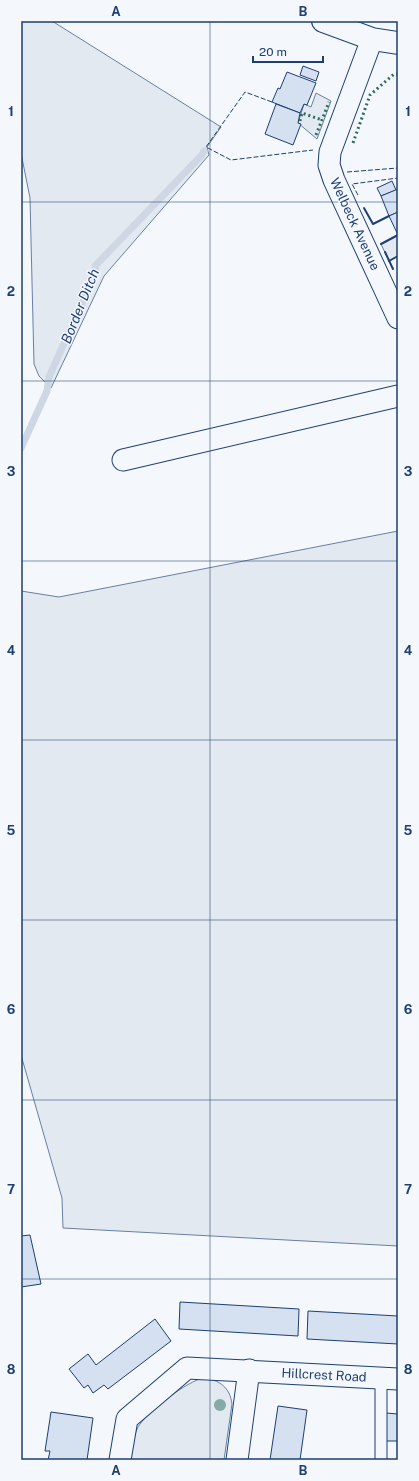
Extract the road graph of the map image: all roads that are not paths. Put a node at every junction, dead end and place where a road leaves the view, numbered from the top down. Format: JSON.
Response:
{"nodes":[{"id":1,"x":323,"y":21,"type":"edge"},
{"id":2,"x":372,"y":39,"type":"junction"},
{"id":3,"x":398,"y":43,"type":"edge"},
{"id":4,"x":398,"y":318,"type":"edge"},
{"id":5,"x":398,"y":396,"type":"edge"},
{"id":6,"x":123,"y":460,"type":"dead end"},
{"id":7,"x":249,"y":1370,"type":"junction"},
{"id":8,"x":389,"y":1379,"type":"edge"},
{"id":9,"x":120,"y":1460,"type":"edge"},
{"id":10,"x":237,"y":1460,"type":"edge"},
{"id":11,"x":381,"y":1460,"type":"edge"}],
"edges":[{"from":1,"to":2,"type":"main road"},
{"from":2,"to":3,"type":"main road"},
{"from":2,"to":4,"type":"street","name":"Welbeck Avenue"},
{"from":5,"to":6,"type":"street"},
{"from":7,"to":8,"type":"street","name":"Hillcrest Road"},
{"from":7,"to":9,"type":"street","name":"Hillcrest Road"},
{"from":7,"to":10,"type":"street"},
{"from":8,"to":11,"type":"lane"}]}
